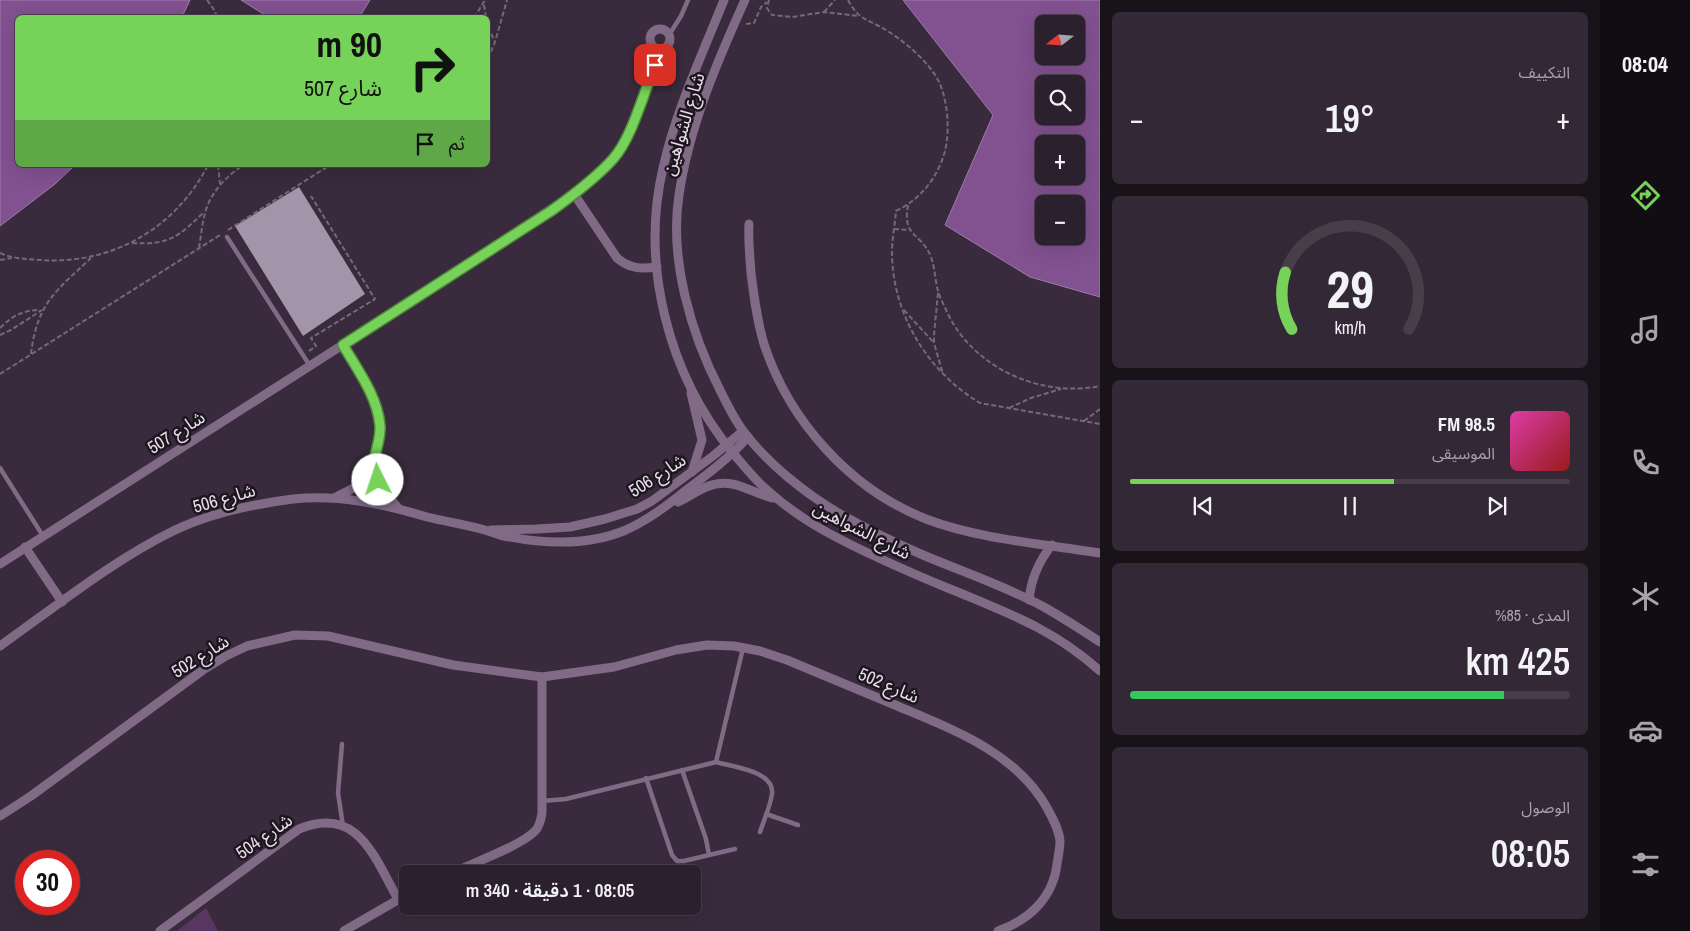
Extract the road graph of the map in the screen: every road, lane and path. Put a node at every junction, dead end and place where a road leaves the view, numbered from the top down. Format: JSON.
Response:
{"nodes":[{"id":1,"x":206,"y":0,"type":"edge"},
{"id":2,"x":485,"y":0,"type":"edge"},
{"id":3,"x":507,"y":0,"type":"edge"},
{"id":4,"x":688,"y":0,"type":"edge"},
{"id":5,"x":724,"y":0,"type":"edge"},
{"id":6,"x":745,"y":0,"type":"edge"},
{"id":7,"x":835,"y":0,"type":"edge"},
{"id":8,"x":848,"y":0,"type":"edge"},
{"id":9,"x":768,"y":1,"type":"edge"},
{"id":10,"x":484,"y":4,"type":"junction"},
{"id":11,"x":824,"y":12,"type":"junction"},
{"id":12,"x":217,"y":15,"type":"edge"},
{"id":13,"x":476,"y":15,"type":"edge"},
{"id":14,"x":486,"y":15,"type":"edge"},
{"id":15,"x":859,"y":16,"type":"junction"},
{"id":16,"x":734,"y":25,"type":"junction"},
{"id":17,"x":490,"y":31,"type":"edge"},
{"id":18,"x":669,"y":35,"type":"junction"},
{"id":19,"x":495,"y":42,"type":"junction"},
{"id":20,"x":661,"y":49,"type":"junction"},
{"id":21,"x":490,"y":53,"type":"edge"},
{"id":22,"x":207,"y":167,"type":"edge"},
{"id":23,"x":218,"y":167,"type":"edge"},
{"id":24,"x":241,"y":167,"type":"edge"},
{"id":25,"x":327,"y":167,"type":"edge"},
{"id":26,"x":220,"y":184,"type":"junction"},
{"id":27,"x":574,"y":194,"type":"junction"},
{"id":28,"x":311,"y":196,"type":"dead end"},
{"id":29,"x":908,"y":205,"type":"junction"},
{"id":30,"x":205,"y":212,"type":"junction"},
{"id":31,"x":749,"y":224,"type":"dead end"},
{"id":32,"x":894,"y":229,"type":"junction"},
{"id":33,"x":909,"y":230,"type":"junction"},
{"id":34,"x":227,"y":237,"type":"dead end"},
{"id":35,"x":132,"y":243,"type":"junction"},
{"id":36,"x":199,"y":248,"type":"junction"},
{"id":37,"x":0,"y":253,"type":"edge"},
{"id":38,"x":91,"y":257,"type":"junction"},
{"id":39,"x":12,"y":258,"type":"junction"},
{"id":40,"x":0,"y":260,"type":"edge"},
{"id":41,"x":657,"y":267,"type":"junction"},
{"id":42,"x":938,"y":292,"type":"junction"},
{"id":43,"x":902,"y":308,"type":"junction"},
{"id":44,"x":42,"y":310,"type":"junction"},
{"id":45,"x":0,"y":328,"type":"edge"},
{"id":46,"x":0,"y":336,"type":"edge"},
{"id":47,"x":934,"y":343,"type":"junction"},
{"id":48,"x":343,"y":345,"type":"junction"},
{"id":49,"x":316,"y":346,"type":"dead end"},
{"id":50,"x":32,"y":354,"type":"junction"},
{"id":51,"x":310,"y":366,"type":"junction"},
{"id":52,"x":0,"y":374,"type":"edge"},
{"id":53,"x":944,"y":376,"type":"junction"},
{"id":54,"x":1100,"y":386,"type":"edge"},
{"id":55,"x":691,"y":388,"type":"junction"},
{"id":56,"x":1063,"y":389,"type":"junction"},
{"id":57,"x":1010,"y":408,"type":"junction"},
{"id":58,"x":1100,"y":409,"type":"edge"},
{"id":59,"x":1084,"y":422,"type":"junction"},
{"id":60,"x":1100,"y":424,"type":"edge"},
{"id":61,"x":746,"y":434,"type":"junction"},
{"id":62,"x":730,"y":450,"type":"junction"},
{"id":63,"x":374,"y":465,"type":"junction"},
{"id":64,"x":0,"y":468,"type":"edge"},
{"id":65,"x":692,"y":472,"type":"junction"},
{"id":66,"x":334,"y":498,"type":"junction"},
{"id":67,"x":777,"y":499,"type":"junction"},
{"id":68,"x":670,"y":503,"type":"junction"},
{"id":69,"x":398,"y":508,"type":"junction"},
{"id":70,"x":488,"y":531,"type":"junction"},
{"id":71,"x":43,"y":536,"type":"junction"},
{"id":72,"x":1052,"y":545,"type":"junction"},
{"id":73,"x":25,"y":547,"type":"junction"},
{"id":74,"x":1100,"y":553,"type":"edge"},
{"id":75,"x":0,"y":564,"type":"edge"},
{"id":76,"x":1029,"y":600,"type":"junction"},
{"id":77,"x":62,"y":602,"type":"junction"},
{"id":78,"x":1100,"y":642,"type":"edge"},
{"id":79,"x":0,"y":646,"type":"edge"},
{"id":80,"x":743,"y":647,"type":"junction"},
{"id":81,"x":1100,"y":671,"type":"edge"},
{"id":82,"x":542,"y":676,"type":"junction"},
{"id":83,"x":342,"y":744,"type":"dead end"},
{"id":84,"x":716,"y":762,"type":"junction"},
{"id":85,"x":682,"y":770,"type":"junction"},
{"id":86,"x":646,"y":778,"type":"junction"},
{"id":87,"x":542,"y":801,"type":"junction"},
{"id":88,"x":766,"y":814,"type":"junction"},
{"id":89,"x":0,"y":816,"type":"edge"},
{"id":90,"x":798,"y":825,"type":"dead end"},
{"id":91,"x":343,"y":826,"type":"junction"},
{"id":92,"x":760,"y":832,"type":"dead end"},
{"id":93,"x":735,"y":849,"type":"dead end"},
{"id":94,"x":709,"y":855,"type":"junction"},
{"id":95,"x":469,"y":865,"type":"edge"},
{"id":96,"x":398,"y":899,"type":"joint"},
{"id":97,"x":160,"y":931,"type":"edge"},
{"id":98,"x":344,"y":931,"type":"edge"},
{"id":99,"x":998,"y":931,"type":"edge"}],
"edges":[{"from":1,"to":12,"type":"path"},
{"from":2,"to":10,"type":"path"},
{"from":3,"to":19,"type":"path"},
{"from":4,"to":18,"type":"lane"},
{"from":5,"to":41,"type":"street","name":"شارع الشواهين"},
{"from":6,"to":16,"type":"street","name":"شارع الشواهين"},
{"from":7,"to":11,"type":"path"},
{"from":8,"to":15,"type":"path"},
{"from":9,"to":11,"type":"path"},
{"from":9,"to":16,"type":"path"},
{"from":10,"to":13,"type":"path"},
{"from":10,"to":14,"type":"path"},
{"from":11,"to":15,"type":"path"},
{"from":15,"to":29,"type":"path"},
{"from":16,"to":61,"type":"street","name":"شارع الشواهين"},
{"from":17,"to":19,"type":"path"},
{"from":18,"to":20,"type":"street"},
{"from":18,"to":20,"type":"street"},
{"from":19,"to":21,"type":"path"},
{"from":20,"to":27,"type":"street","name":"شارع 507"},
{"from":22,"to":35,"type":"path"},
{"from":23,"to":26,"type":"path"},
{"from":24,"to":26,"type":"path"},
{"from":25,"to":36,"type":"path"},
{"from":26,"to":30,"type":"path"},
{"from":27,"to":41,"type":"street"},
{"from":27,"to":48,"type":"street","name":"شارع 507"},
{"from":28,"to":49,"type":"path"},
{"from":29,"to":32,"type":"path"},
{"from":29,"to":33,"type":"path"},
{"from":30,"to":35,"type":"path"},
{"from":30,"to":36,"type":"path"},
{"from":31,"to":72,"type":"street"},
{"from":32,"to":33,"type":"path"},
{"from":32,"to":43,"type":"path"},
{"from":33,"to":42,"type":"path"},
{"from":34,"to":51,"type":"lane"},
{"from":35,"to":38,"type":"path"},
{"from":36,"to":50,"type":"path"},
{"from":37,"to":39,"type":"path"},
{"from":38,"to":39,"type":"path"},
{"from":38,"to":44,"type":"path"},
{"from":39,"to":40,"type":"path"},
{"from":41,"to":55,"type":"street","name":"شارع الشواهين"},
{"from":42,"to":47,"type":"path"},
{"from":42,"to":56,"type":"path"},
{"from":43,"to":47,"type":"path"},
{"from":43,"to":53,"type":"path"},
{"from":44,"to":45,"type":"path"},
{"from":44,"to":46,"type":"path"},
{"from":44,"to":50,"type":"path"},
{"from":47,"to":53,"type":"path"},
{"from":48,"to":51,"type":"street","name":"شارع 507"},
{"from":48,"to":63,"type":"street"},
{"from":50,"to":52,"type":"path"},
{"from":51,"to":71,"type":"street","name":"شارع 507"},
{"from":53,"to":57,"type":"path"},
{"from":54,"to":56,"type":"path"},
{"from":55,"to":62,"type":"street","name":"شارع الشواهين"},
{"from":55,"to":65,"type":"street"},
{"from":56,"to":57,"type":"path"},
{"from":57,"to":59,"type":"path"},
{"from":58,"to":59,"type":"path"},
{"from":59,"to":60,"type":"path"},
{"from":61,"to":62,"type":"street","name":"شارع 506"},
{"from":61,"to":76,"type":"street","name":"شارع الشواهين"},
{"from":62,"to":65,"type":"street","name":"شارع 506"},
{"from":62,"to":67,"type":"street","name":"شارع الشواهين"},
{"from":62,"to":68,"type":"street","name":"شارع 506"},
{"from":63,"to":66,"type":"street"},
{"from":63,"to":69,"type":"street"},
{"from":64,"to":71,"type":"lane"},
{"from":65,"to":70,"type":"street","name":"شارع 506"},
{"from":66,"to":69,"type":"street","name":"شارع 506"},
{"from":66,"to":77,"type":"street","name":"شارع 506"},
{"from":67,"to":68,"type":"street","name":"شارع 506"},
{"from":67,"to":81,"type":"street","name":"شارع الشواهين"},
{"from":68,"to":70,"type":"street","name":"شارع 506"},
{"from":69,"to":70,"type":"street","name":"شارع 506"},
{"from":71,"to":73,"type":"street","name":"شارع 507"},
{"from":72,"to":74,"type":"street"},
{"from":72,"to":76,"type":"street"},
{"from":73,"to":75,"type":"street","name":"شارع 507"},
{"from":73,"to":77,"type":"street"},
{"from":76,"to":78,"type":"street","name":"شارع الشواهين"},
{"from":77,"to":79,"type":"street","name":"شارع 506"},
{"from":80,"to":82,"type":"street","name":"شارع 502"},
{"from":80,"to":84,"type":"lane"},
{"from":80,"to":99,"type":"street","name":"شارع 502"},
{"from":82,"to":87,"type":"street"},
{"from":82,"to":89,"type":"street","name":"شارع 502"},
{"from":83,"to":91,"type":"lane"},
{"from":84,"to":85,"type":"lane"},
{"from":84,"to":88,"type":"lane"},
{"from":85,"to":86,"type":"lane"},
{"from":85,"to":94,"type":"lane"},
{"from":86,"to":87,"type":"lane"},
{"from":86,"to":94,"type":"lane"},
{"from":87,"to":95,"type":"street"},
{"from":88,"to":90,"type":"lane"},
{"from":88,"to":92,"type":"lane"},
{"from":91,"to":96,"type":"street"},
{"from":91,"to":97,"type":"street","name":"شارع 504"},
{"from":93,"to":94,"type":"lane"},
{"from":96,"to":98,"type":"street"}]}
